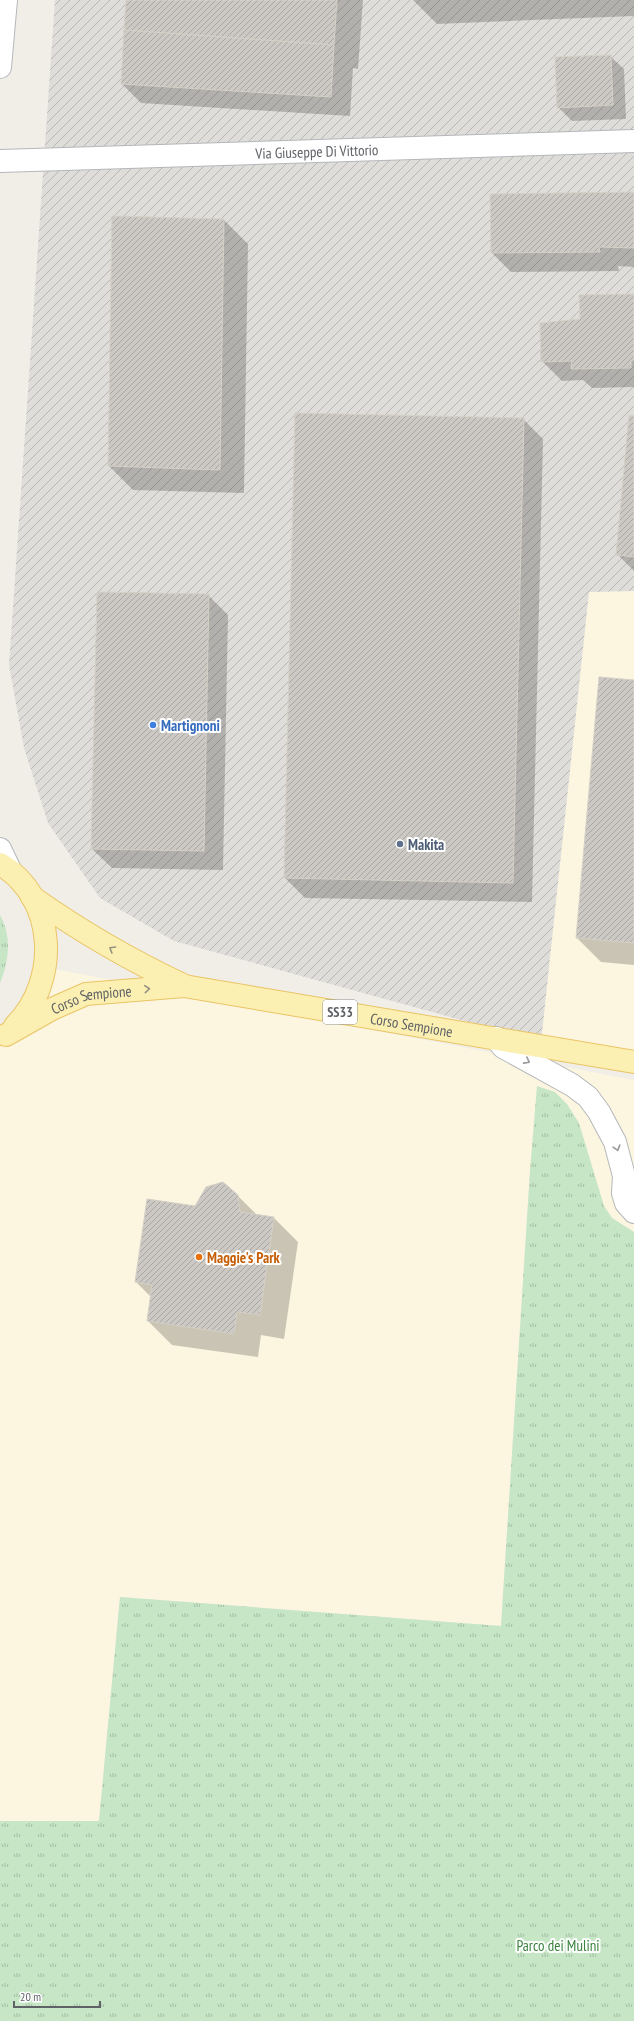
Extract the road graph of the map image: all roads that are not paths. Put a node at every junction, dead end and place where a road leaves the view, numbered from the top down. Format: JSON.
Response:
{"nodes":[{"id":1,"x":6,"y":0,"type":"edge"},
{"id":2,"x":0,"y":68,"type":"edge"},
{"id":3,"x":634,"y":141,"type":"edge"},
{"id":4,"x":0,"y":161,"type":"edge"},
{"id":5,"x":0,"y":849,"type":"edge"},
{"id":6,"x":5,"y":867,"type":"edge"},
{"id":7,"x":32,"y":897,"type":"junction"},
{"id":8,"x":184,"y":986,"type":"junction"},
{"id":9,"x":496,"y":1038,"type":"junction"},
{"id":10,"x":2,"y":1039,"type":"edge"},
{"id":11,"x":634,"y":1062,"type":"edge"},
{"id":12,"x":629,"y":1167,"type":"edge"},
{"id":13,"x":634,"y":1212,"type":"edge"}],
"edges":[{"from":1,"to":2,"type":"street"},
{"from":3,"to":4,"type":"street","name":"Via Giuseppe Di Vittorio"},
{"from":5,"to":6,"type":"street"},
{"from":6,"to":7,"type":"main road","number":"SS33"},
{"from":8,"to":7,"type":"main road","name":"Corso Sempione","number":"SS33","one_way":true},
{"from":7,"to":10,"type":"main road","number":"SS33"},
{"from":8,"to":9,"type":"main road","name":"Corso Sempione","number":"SS33"},
{"from":10,"to":8,"type":"main road","name":"Corso Sempione","number":"SS33","one_way":true},
{"from":9,"to":11,"type":"main road","name":"Corso Sempione","number":"SS33"},
{"from":9,"to":12,"type":"street","one_way":true},
{"from":12,"to":13,"type":"street"}]}
